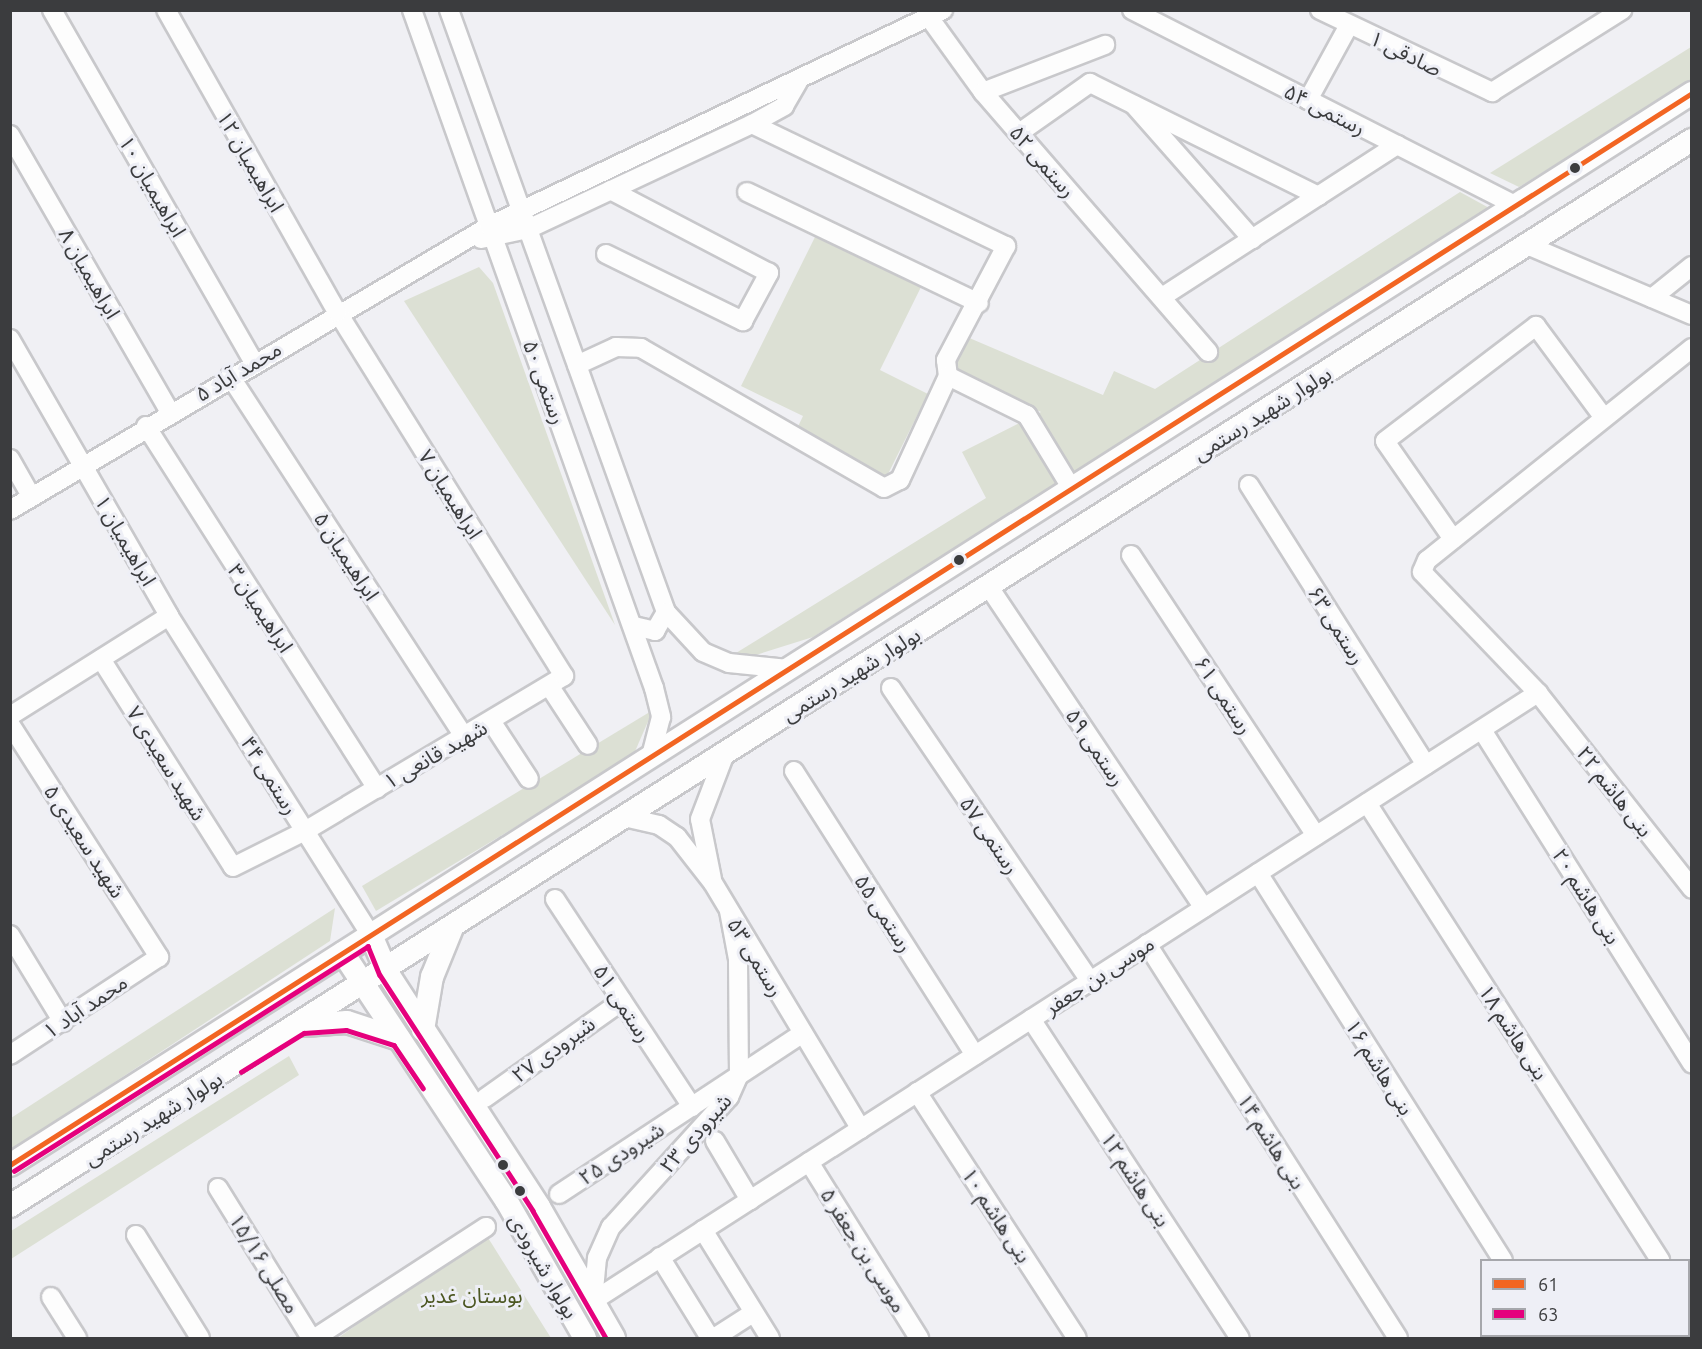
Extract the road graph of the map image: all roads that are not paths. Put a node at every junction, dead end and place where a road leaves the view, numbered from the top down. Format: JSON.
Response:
{"nodes":[{"id":1,"x":52,"y":10,"type":"edge"},
{"id":2,"x":166,"y":10,"type":"edge"},
{"id":3,"x":412,"y":10,"type":"edge"},
{"id":4,"x":449,"y":10,"type":"edge"},
{"id":5,"x":1132,"y":10,"type":"edge"},
{"id":6,"x":1320,"y":10,"type":"edge"},
{"id":7,"x":1622,"y":10,"type":"edge"},
{"id":8,"x":937,"y":15,"type":"edge"},
{"id":9,"x":1348,"y":25,"type":"junction"},
{"id":10,"x":1105,"y":45,"type":"dead end"},
{"id":11,"x":798,"y":82,"type":"junction"},
{"id":12,"x":982,"y":92,"type":"junction"},
{"id":13,"x":1692,"y":93,"type":"edge"},
{"id":14,"x":1127,"y":97,"type":"junction"},
{"id":15,"x":1308,"y":100,"type":"junction"},
{"id":16,"x":752,"y":124,"type":"junction"},
{"id":17,"x":1018,"y":133,"type":"junction"},
{"id":18,"x":10,"y":135,"type":"edge"},
{"id":19,"x":1692,"y":140,"type":"edge"},
{"id":20,"x":1397,"y":145,"type":"junction"},
{"id":21,"x":610,"y":190,"type":"junction"},
{"id":22,"x":747,"y":192,"type":"dead end"},
{"id":23,"x":1319,"y":196,"type":"junction"},
{"id":24,"x":1518,"y":207,"type":"junction"},
{"id":25,"x":524,"y":220,"type":"junction"},
{"id":26,"x":491,"y":232,"type":"junction"},
{"id":27,"x":1252,"y":239,"type":"junction"},
{"id":28,"x":1527,"y":245,"type":"junction"},
{"id":29,"x":606,"y":254,"type":"dead end"},
{"id":30,"x":1692,"y":266,"type":"edge"},
{"id":31,"x":1162,"y":297,"type":"junction"},
{"id":32,"x":1652,"y":298,"type":"junction"},
{"id":33,"x":979,"y":303,"type":"junction"},
{"id":34,"x":337,"y":312,"type":"junction"},
{"id":35,"x":1692,"y":315,"type":"edge"},
{"id":36,"x":10,"y":339,"type":"edge"},
{"id":37,"x":1692,"y":348,"type":"edge"},
{"id":38,"x":1208,"y":352,"type":"dead end"},
{"id":39,"x":254,"y":362,"type":"junction"},
{"id":40,"x":577,"y":365,"type":"junction"},
{"id":41,"x":230,"y":376,"type":"junction"},
{"id":42,"x":948,"y":376,"type":"junction"},
{"id":43,"x":170,"y":412,"type":"junction"},
{"id":44,"x":1604,"y":418,"type":"junction"},
{"id":45,"x":146,"y":426,"type":"junction"},
{"id":46,"x":10,"y":459,"type":"edge"},
{"id":47,"x":83,"y":465,"type":"junction"},
{"id":48,"x":1249,"y":485,"type":"dead end"},
{"id":49,"x":1072,"y":489,"type":"junction"},
{"id":50,"x":31,"y":496,"type":"junction"},
{"id":51,"x":10,"y":510,"type":"edge"},
{"id":52,"x":1453,"y":539,"type":"junction"},
{"id":53,"x":1131,"y":555,"type":"dead end"},
{"id":54,"x":989,"y":587,"type":"junction"},
{"id":55,"x":666,"y":612,"type":"junction"},
{"id":56,"x":169,"y":616,"type":"junction"},
{"id":57,"x":634,"y":626,"type":"junction"},
{"id":58,"x":101,"y":659,"type":"junction"},
{"id":59,"x":788,"y":669,"type":"junction"},
{"id":60,"x":557,"y":681,"type":"junction"},
{"id":61,"x":891,"y":688,"type":"dead end"},
{"id":62,"x":1538,"y":693,"type":"junction"},
{"id":63,"x":10,"y":716,"type":"edge"},
{"id":64,"x":491,"y":721,"type":"junction"},
{"id":65,"x":10,"y":724,"type":"edge"},
{"id":66,"x":1482,"y":730,"type":"junction"},
{"id":67,"x":464,"y":737,"type":"junction"},
{"id":68,"x":588,"y":745,"type":"dead end"},
{"id":69,"x":651,"y":756,"type":"junction"},
{"id":70,"x":724,"y":756,"type":"junction"},
{"id":71,"x":1426,"y":765,"type":"junction"},
{"id":72,"x":794,"y":771,"type":"dead end"},
{"id":73,"x":529,"y":779,"type":"dead end"},
{"id":74,"x":376,"y":789,"type":"junction"},
{"id":75,"x":1367,"y":803,"type":"junction"},
{"id":76,"x":624,"y":818,"type":"junction"},
{"id":77,"x":305,"y":831,"type":"junction"},
{"id":78,"x":1316,"y":836,"type":"junction"},
{"id":79,"x":233,"y":867,"type":"joint"},
{"id":80,"x":1258,"y":873,"type":"junction"},
{"id":81,"x":713,"y":883,"type":"junction"},
{"id":82,"x":1692,"y":890,"type":"edge"},
{"id":83,"x":555,"y":899,"type":"dead end"},
{"id":84,"x":417,"y":905,"type":"junction"},
{"id":85,"x":1204,"y":908,"type":"junction"},
{"id":86,"x":729,"y":911,"type":"junction"},
{"id":87,"x":442,"y":934,"type":"junction"},
{"id":88,"x":10,"y":935,"type":"edge"},
{"id":89,"x":371,"y":935,"type":"junction"},
{"id":90,"x":1147,"y":944,"type":"junction"},
{"id":91,"x":343,"y":953,"type":"junction"},
{"id":92,"x":159,"y":957,"type":"joint"},
{"id":93,"x":386,"y":971,"type":"junction"},
{"id":94,"x":1090,"y":981,"type":"junction"},
{"id":95,"x":361,"y":987,"type":"junction"},
{"id":96,"x":622,"y":1000,"type":"junction"},
{"id":97,"x":1031,"y":1019,"type":"junction"},
{"id":98,"x":63,"y":1022,"type":"junction"},
{"id":99,"x":302,"y":1026,"type":"junction"},
{"id":100,"x":423,"y":1030,"type":"junction"},
{"id":101,"x":803,"y":1033,"type":"junction"},
{"id":102,"x":399,"y":1039,"type":"junction"},
{"id":103,"x":10,"y":1055,"type":"edge"},
{"id":104,"x":975,"y":1055,"type":"junction"},
{"id":105,"x":1692,"y":1063,"type":"edge"},
{"id":106,"x":164,"y":1068,"type":"junction"},
{"id":107,"x":739,"y":1075,"type":"junction"},
{"id":108,"x":917,"y":1092,"type":"junction"},
{"id":109,"x":485,"y":1098,"type":"dead end"},
{"id":110,"x":177,"y":1103,"type":"junction"},
{"id":111,"x":692,"y":1107,"type":"junction"},
{"id":112,"x":861,"y":1129,"type":"junction"},
{"id":113,"x":715,"y":1141,"type":"dead end"},
{"id":114,"x":809,"y":1162,"type":"junction"},
{"id":115,"x":10,"y":1165,"type":"edge"},
{"id":116,"x":218,"y":1188,"type":"dead end"},
{"id":117,"x":559,"y":1194,"type":"dead end"},
{"id":118,"x":750,"y":1200,"type":"junction"},
{"id":119,"x":10,"y":1206,"type":"edge"},
{"id":120,"x":486,"y":1227,"type":"dead end"},
{"id":121,"x":703,"y":1230,"type":"junction"},
{"id":122,"x":136,"y":1235,"type":"dead end"},
{"id":123,"x":660,"y":1257,"type":"junction"},
{"id":124,"x":1502,"y":1259,"type":"edge"},
{"id":125,"x":1659,"y":1259,"type":"edge"},
{"id":126,"x":51,"y":1297,"type":"dead end"},
{"id":127,"x":593,"y":1301,"type":"junction"},
{"id":128,"x":753,"y":1313,"type":"junction"},
{"id":129,"x":77,"y":1338,"type":"edge"},
{"id":130,"x":200,"y":1338,"type":"edge"},
{"id":131,"x":313,"y":1338,"type":"edge"},
{"id":132,"x":585,"y":1338,"type":"edge"},
{"id":133,"x":614,"y":1338,"type":"edge"},
{"id":134,"x":712,"y":1338,"type":"edge"},
{"id":135,"x":770,"y":1338,"type":"edge"},
{"id":136,"x":920,"y":1338,"type":"edge"},
{"id":137,"x":1077,"y":1338,"type":"edge"},
{"id":138,"x":1240,"y":1338,"type":"edge"},
{"id":139,"x":1398,"y":1338,"type":"edge"}],
"edges":[{"from":1,"to":39,"type":"street","name":"ابراهیمیان ۱۰"},
{"from":2,"to":34,"type":"street","name":"ابراهیمیان ۱۲"},
{"from":3,"to":26,"type":"street","name":"رستمی ۵۰"},
{"from":4,"to":25,"type":"street","name":"رستمی ۵۰"},
{"from":5,"to":15,"type":"street","name":"رستمی ۵۴"},
{"from":6,"to":9,"type":"street","name":"صادقی ۱"},
{"from":7,"to":9,"type":"street","name":"صادقی ۱"},
{"from":8,"to":11,"type":"street"},
{"from":8,"to":12,"type":"street","name":"رستمی ۵۲"},
{"from":9,"to":15,"type":"street"},
{"from":10,"to":12,"type":"street"},
{"from":11,"to":16,"type":"street"},
{"from":11,"to":25,"type":"street"},
{"from":12,"to":17,"type":"street","name":"رستمی ۵۲"},
{"from":13,"to":24,"type":"main road","name":"بولوار شهید رستمی"},
{"from":14,"to":17,"type":"street"},
{"from":14,"to":23,"type":"street"},
{"from":14,"to":27,"type":"street"},
{"from":15,"to":20,"type":"street","name":"رستمی ۵۴"},
{"from":16,"to":21,"type":"street"},
{"from":16,"to":33,"type":"street"},
{"from":17,"to":31,"type":"street","name":"رستمی ۵۲"},
{"from":18,"to":43,"type":"street","name":"ابراهیمیان ۸"},
{"from":19,"to":28,"type":"main road","name":"بولوار شهید رستمی"},
{"from":20,"to":23,"type":"street"},
{"from":20,"to":24,"type":"street","name":"رستمی ۵۴"},
{"from":21,"to":25,"type":"street"},
{"from":21,"to":29,"type":"street"},
{"from":22,"to":33,"type":"street"},
{"from":23,"to":27,"type":"street"},
{"from":24,"to":49,"type":"main road","name":"بولوار شهید رستمی"},
{"from":25,"to":26,"type":"street","name":"محمد آباد ۵"},
{"from":25,"to":40,"type":"street","name":"رستمی ۵۰"},
{"from":26,"to":34,"type":"street","name":"محمد آباد ۵"},
{"from":26,"to":57,"type":"street","name":"رستمی ۵۰"},
{"from":27,"to":31,"type":"street"},
{"from":28,"to":32,"type":"street"},
{"from":28,"to":54,"type":"main road","name":"بولوار شهید رستمی"},
{"from":30,"to":32,"type":"street"},
{"from":31,"to":38,"type":"street","name":"رستمی ۵۲"},
{"from":32,"to":35,"type":"street"},
{"from":33,"to":42,"type":"street"},
{"from":34,"to":39,"type":"street","name":"محمد آباد ۵"},
{"from":34,"to":60,"type":"street","name":"ابراهیمیان ۷"},
{"from":36,"to":47,"type":"street","name":"ابراهیمیان ۱"},
{"from":37,"to":44,"type":"street"},
{"from":39,"to":41,"type":"street","name":"محمد آباد ۵"},
{"from":40,"to":42,"type":"street"},
{"from":40,"to":55,"type":"street","name":"رستمی ۵۰"},
{"from":41,"to":43,"type":"street","name":"محمد آباد ۵"},
{"from":41,"to":67,"type":"street","name":"ابراهیمیان ۵"},
{"from":42,"to":49,"type":"street"},
{"from":43,"to":45,"type":"street","name":"محمد آباد ۵"},
{"from":44,"to":52,"type":"street"},
{"from":44,"to":52,"type":"street"},
{"from":45,"to":47,"type":"street","name":"محمد آباد ۵"},
{"from":45,"to":74,"type":"street","name":"ابراهیمیان ۳"},
{"from":46,"to":50,"type":"street"},
{"from":47,"to":50,"type":"street","name":"محمد آباد ۵"},
{"from":47,"to":56,"type":"street","name":"ابراهیمیان ۱"},
{"from":48,"to":71,"type":"street","name":"رستمی ۶۳"},
{"from":49,"to":59,"type":"main road","name":"بولوار شهید رستمی"},
{"from":50,"to":51,"type":"street","name":"محمد آباد ۵"},
{"from":52,"to":62,"type":"street","name":"بنی هاشم ۲۲"},
{"from":53,"to":78,"type":"street","name":"رستمی ۶۱"},
{"from":54,"to":70,"type":"main road","name":"بولوار شهید رستمی"},
{"from":54,"to":85,"type":"street","name":"رستمی ۵۹"},
{"from":55,"to":57,"type":"street"},
{"from":55,"to":59,"type":"street","name":"رستمی ۵۰"},
{"from":56,"to":58,"type":"street"},
{"from":56,"to":77,"type":"street","name":"رستمی ۴۴"},
{"from":57,"to":69,"type":"street","name":"رستمی ۵۰"},
{"from":58,"to":63,"type":"street"},
{"from":58,"to":79,"type":"street","name":"شهید سعیدی ۷"},
{"from":59,"to":69,"type":"main road","name":"بولوار شهید رستمی"},
{"from":60,"to":64,"type":"street","name":"شهید قانعی ۱"},
{"from":60,"to":68,"type":"street","name":"ابراهیمیان ۷"},
{"from":61,"to":94,"type":"street","name":"رستمی ۵۷"},
{"from":62,"to":66,"type":"street","name":"موسی بن جعفر"},
{"from":62,"to":82,"type":"street","name":"بنی هاشم ۲۲"},
{"from":64,"to":67,"type":"street","name":"شهید قانعی ۱"},
{"from":64,"to":73,"type":"street"},
{"from":65,"to":92,"type":"street","name":"شهید سعیدی ۵"},
{"from":66,"to":71,"type":"street","name":"موسی بن جعفر"},
{"from":66,"to":105,"type":"street","name":"بنی هاشم ۲۰"},
{"from":67,"to":74,"type":"street","name":"شهید قانعی ۱"},
{"from":69,"to":84,"type":"main road","name":"بولوار شهید رستمی"},
{"from":70,"to":76,"type":"main road","name":"بولوار شهید رستمی"},
{"from":70,"to":81,"type":"street"},
{"from":71,"to":75,"type":"street","name":"موسی بن جعفر"},
{"from":72,"to":104,"type":"street","name":"رستمی ۵۵"},
{"from":74,"to":77,"type":"street","name":"شهید قانعی ۱"},
{"from":75,"to":78,"type":"street","name":"موسی بن جعفر"},
{"from":75,"to":125,"type":"street","name":"بنی هاشم ۱۸"},
{"from":76,"to":81,"type":"street","name":"رستمی ۵۳"},
{"from":76,"to":87,"type":"main road","name":"بولوار شهید رستمی"},
{"from":77,"to":79,"type":"street","name":"شهید قانعی ۱"},
{"from":77,"to":89,"type":"street","name":"رستمی ۴۴"},
{"from":78,"to":80,"type":"street","name":"موسی بن جعفر"},
{"from":80,"to":85,"type":"street","name":"موسی بن جعفر"},
{"from":80,"to":124,"type":"street","name":"بنی هاشم ۱۶"},
{"from":81,"to":86,"type":"street","name":"رستمی ۵۳"},
{"from":83,"to":96,"type":"street","name":"رستمی ۵۱"},
{"from":84,"to":87,"type":"main road"},
{"from":84,"to":89,"type":"main road","name":"بولوار شهید رستمی"},
{"from":85,"to":90,"type":"street","name":"موسی بن جعفر"},
{"from":86,"to":101,"type":"street","name":"رستمی ۵۳"},
{"from":86,"to":107,"type":"street","name":"شیرودی ۲۳"},
{"from":87,"to":93,"type":"main road","name":"بولوار شهید رستمی"},
{"from":87,"to":100,"type":"main road"},
{"from":88,"to":98,"type":"street"},
{"from":89,"to":91,"type":"main road","name":"بولوار شهید رستمی"},
{"from":89,"to":93,"type":"main road","name":"بولوار شیرودی"},
{"from":90,"to":94,"type":"street","name":"موسی بن جعفر"},
{"from":90,"to":139,"type":"street","name":"بنی هاشم ۱۴"},
{"from":91,"to":95,"type":"main road","name":"بولوار شیرودی"},
{"from":91,"to":106,"type":"main road","name":"بولوار شهید رستمی"},
{"from":92,"to":98,"type":"street","name":"محمد آباد ۱"},
{"from":93,"to":95,"type":"main road","name":"بولوار شهید رستمی"},
{"from":93,"to":100,"type":"main road","name":"بولوار شیرودی"},
{"from":94,"to":97,"type":"street","name":"موسی بن جعفر"},
{"from":95,"to":99,"type":"main road","name":"بولوار شهید رستمی"},
{"from":95,"to":102,"type":"main road","name":"بولوار شیرودی"},
{"from":96,"to":109,"type":"street","name":"شیرودی ۲۷"},
{"from":96,"to":111,"type":"street","name":"رستمی ۵۱"},
{"from":97,"to":104,"type":"street","name":"موسی بن جعفر"},
{"from":97,"to":138,"type":"street","name":"بنی هاشم ۱۲"},
{"from":98,"to":103,"type":"street","name":"محمد آباد ۱"},
{"from":99,"to":102,"type":"main road"},
{"from":99,"to":110,"type":"main road","name":"بولوار شهید رستمی"},
{"from":100,"to":127,"type":"main road","name":"بولوار شیرودی"},
{"from":101,"to":107,"type":"street","name":"شیرودی ۲۵"},
{"from":101,"to":112,"type":"street","name":"رستمی ۵۳"},
{"from":102,"to":132,"type":"main road","name":"بولوار شیرودی"},
{"from":104,"to":108,"type":"street","name":"موسی بن جعفر"},
{"from":106,"to":110,"type":"main road"},
{"from":106,"to":115,"type":"main road","name":"بولوار شهید رستمی"},
{"from":107,"to":111,"type":"street","name":"شیرودی ۲۵"},
{"from":107,"to":127,"type":"street","name":"شیرودی ۲۳"},
{"from":108,"to":112,"type":"street","name":"موسی بن جعفر"},
{"from":108,"to":137,"type":"street","name":"بنی هاشم ۱۰"},
{"from":110,"to":119,"type":"main road","name":"بولوار شهید رستمی"},
{"from":111,"to":117,"type":"street","name":"شیرودی ۲۵"},
{"from":112,"to":114,"type":"street","name":"موسی بن جعفر"},
{"from":113,"to":118,"type":"street"},
{"from":114,"to":118,"type":"street","name":"موسی بن جعفر"},
{"from":114,"to":136,"type":"street","name":"موسی بن جعفر ۵"},
{"from":116,"to":131,"type":"street","name":"مصلی ۱۵/۱۶"},
{"from":118,"to":121,"type":"street","name":"موسی بن جعفر"},
{"from":120,"to":131,"type":"street"},
{"from":121,"to":123,"type":"street","name":"موسی بن جعفر"},
{"from":121,"to":128,"type":"street"},
{"from":122,"to":130,"type":"street"},
{"from":123,"to":127,"type":"street","name":"موسی بن جعفر"},
{"from":123,"to":134,"type":"street"},
{"from":126,"to":129,"type":"street"},
{"from":127,"to":133,"type":"main road","name":"بولوار شیرودی"},
{"from":128,"to":134,"type":"street"},
{"from":128,"to":135,"type":"street"}]}
